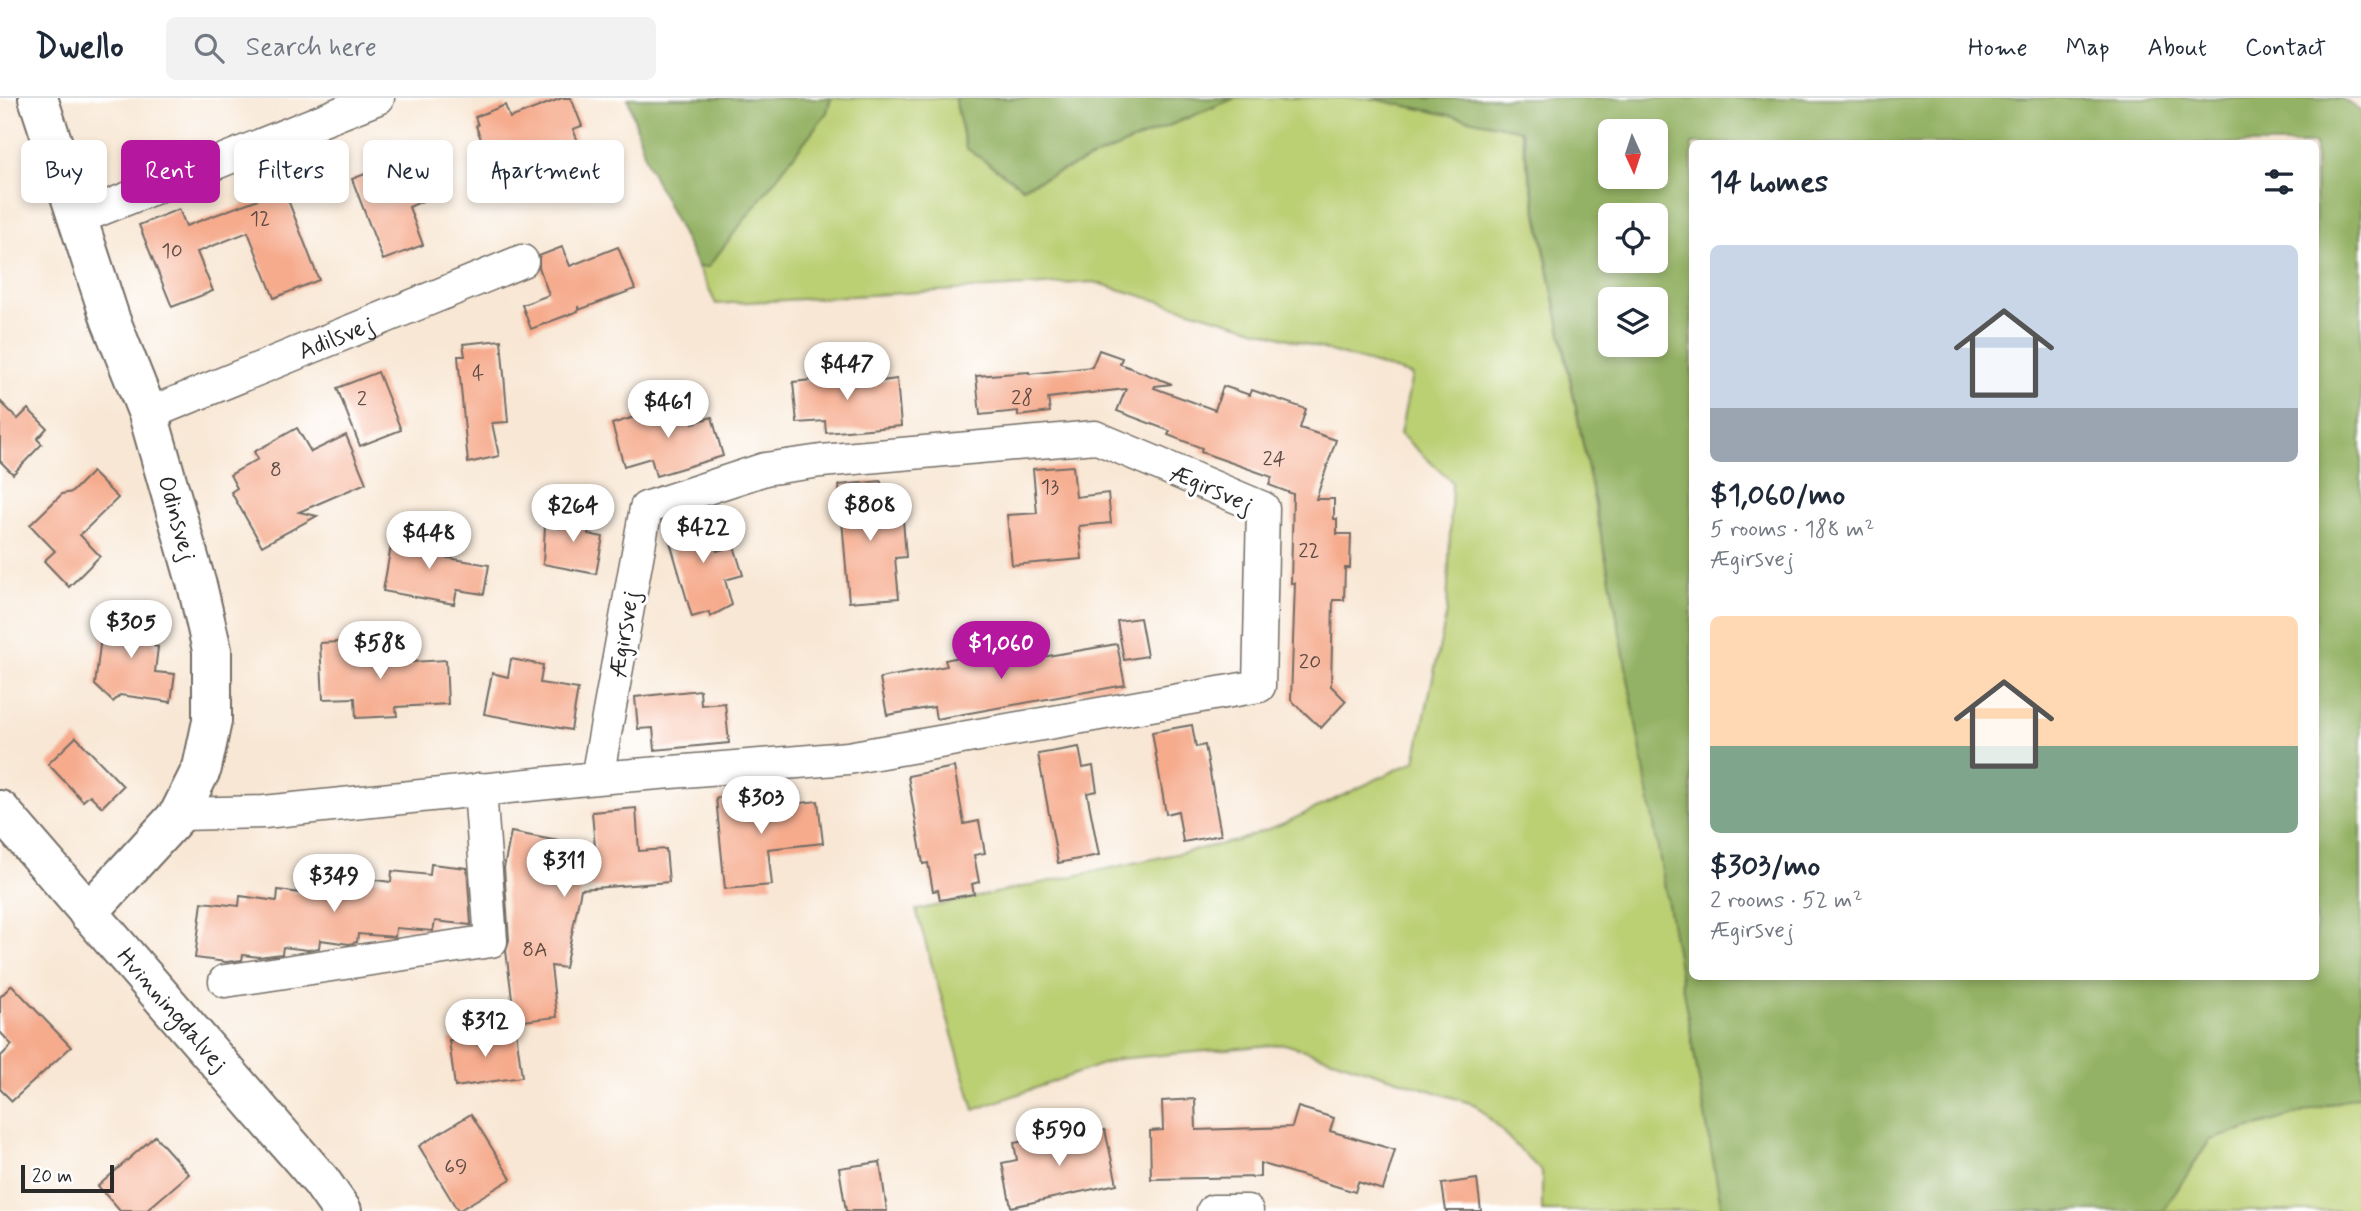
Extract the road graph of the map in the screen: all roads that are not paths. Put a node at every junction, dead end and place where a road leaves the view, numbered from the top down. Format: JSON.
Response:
{"nodes":[{"id":1,"x":38,"y":98,"type":"edge"},
{"id":2,"x":378,"y":98,"type":"edge"},
{"id":3,"x":79,"y":218,"type":"junction"},
{"id":4,"x":522,"y":261,"type":"dead end"},
{"id":5,"x":148,"y":414,"type":"junction"},
{"id":6,"x":597,"y":778,"type":"junction"},
{"id":7,"x":480,"y":789,"type":"junction"},
{"id":8,"x":0,"y":810,"type":"edge"},
{"id":9,"x":179,"y":814,"type":"junction"},
{"id":10,"x":88,"y":913,"type":"junction"},
{"id":11,"x":225,"y":981,"type":"dead end"},
{"id":12,"x":342,"y":1211,"type":"edge"},
{"id":13,"x":1213,"y":1211,"type":"edge"},
{"id":14,"x":1247,"y":1211,"type":"edge"}],
"edges":[{"from":1,"to":3,"type":"street","name":"Odinsvej"},
{"from":2,"to":3,"type":"street"},
{"from":3,"to":5,"type":"street","name":"Odinsvej"},
{"from":4,"to":5,"type":"street","name":"Adilsvej"},
{"from":5,"to":9,"type":"street","name":"Odinsvej"},
{"from":6,"to":6,"type":"street","name":"Ægirsvej"},
{"from":6,"to":7,"type":"street","name":"Ægirsvej"},
{"from":7,"to":9,"type":"street","name":"Ægirsvej"},
{"from":7,"to":11,"type":"street"},
{"from":8,"to":10,"type":"street","name":"Hvinningdalvej"},
{"from":9,"to":10,"type":"street","name":"Odinsvej"},
{"from":10,"to":12,"type":"street","name":"Hvinningdalvej"},
{"from":13,"to":14,"type":"street"}]}
